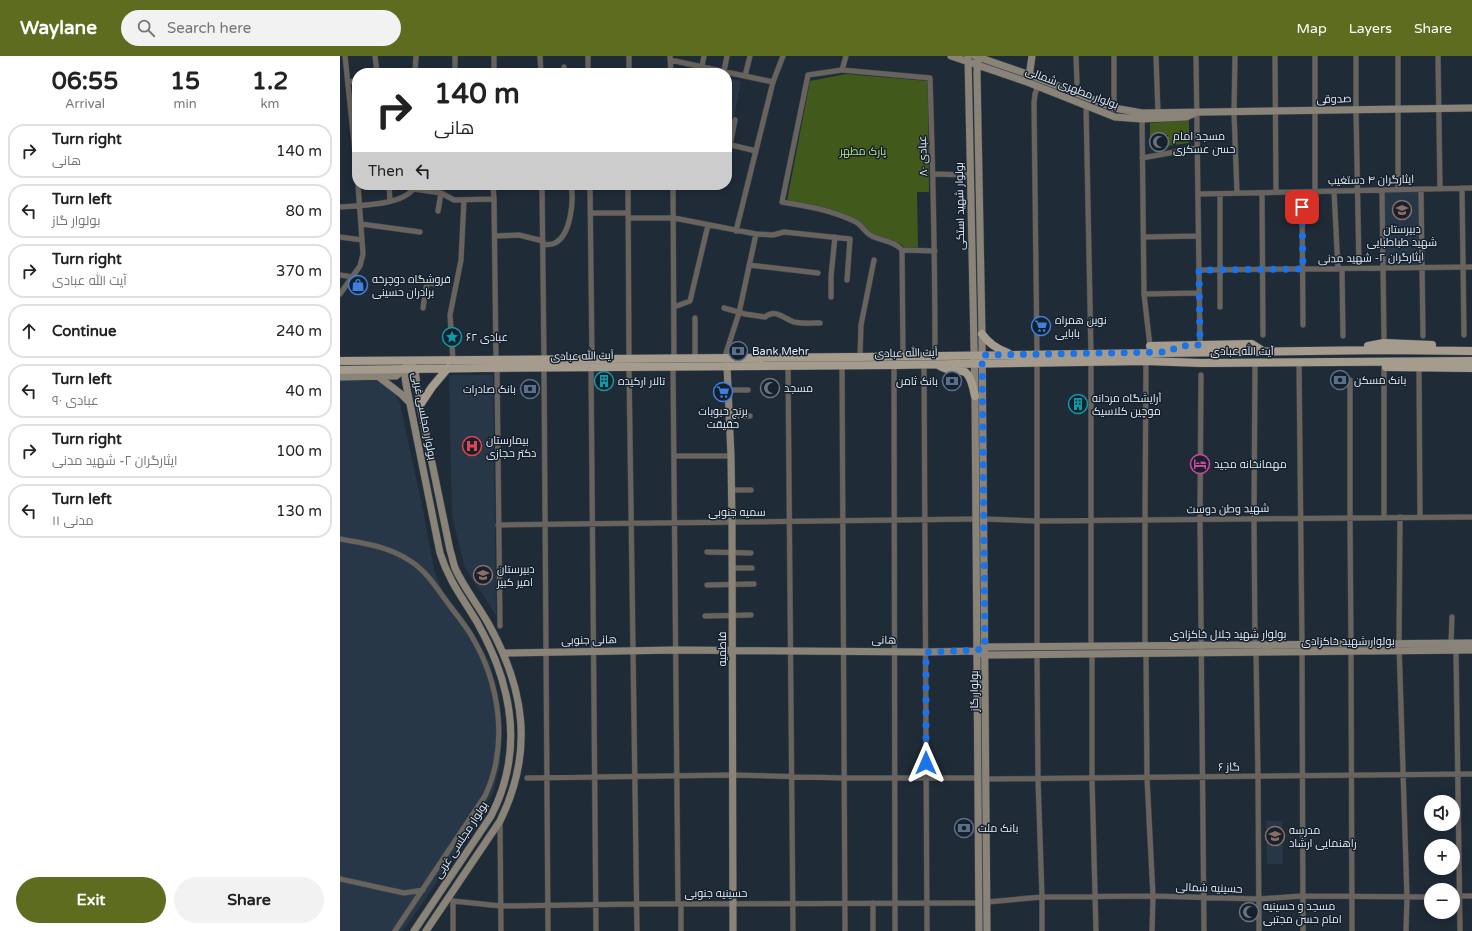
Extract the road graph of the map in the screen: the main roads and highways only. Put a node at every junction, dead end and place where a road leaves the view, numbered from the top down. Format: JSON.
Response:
{"nodes":[{"id":1,"x":951,"y":56,"type":"edge"},
{"id":2,"x":977,"y":56,"type":"edge"},
{"id":3,"x":1032,"y":56,"type":"edge"},
{"id":4,"x":968,"y":59,"type":"edge"},
{"id":5,"x":978,"y":66,"type":"junction"},
{"id":6,"x":1030,"y":75,"type":"junction"},
{"id":7,"x":1027,"y":82,"type":"junction"},
{"id":8,"x":1472,"y":108,"type":"edge"},
{"id":9,"x":1196,"y":112,"type":"junction"},
{"id":10,"x":1142,"y":116,"type":"junction"},
{"id":11,"x":982,"y":334,"type":"junction"},
{"id":12,"x":1150,"y":346,"type":"road end"},
{"id":13,"x":1178,"y":346,"type":"junction"},
{"id":14,"x":1472,"y":346,"type":"edge"},
{"id":15,"x":1200,"y":349,"type":"junction"},
{"id":16,"x":1350,"y":350,"type":"junction"},
{"id":17,"x":1472,"y":351,"type":"edge"},
{"id":18,"x":1169,"y":352,"type":"junction"},
{"id":19,"x":1013,"y":355,"type":"junction"},
{"id":20,"x":1037,"y":358,"type":"junction"},
{"id":21,"x":1091,"y":358,"type":"junction"},
{"id":22,"x":978,"y":359,"type":"junction"},
{"id":23,"x":409,"y":360,"type":"junction"},
{"id":24,"x":936,"y":360,"type":"junction"},
{"id":25,"x":1472,"y":361,"type":"edge"},
{"id":26,"x":340,"y":362,"type":"edge"},
{"id":27,"x":673,"y":362,"type":"junction"},
{"id":28,"x":1350,"y":362,"type":"junction"},
{"id":29,"x":592,"y":363,"type":"junction"},
{"id":30,"x":1201,"y":363,"type":"junction"},
{"id":31,"x":496,"y":364,"type":"junction"},
{"id":32,"x":727,"y":366,"type":"junction"},
{"id":33,"x":448,"y":368,"type":"junction"},
{"id":34,"x":1472,"y":368,"type":"edge"},
{"id":35,"x":404,"y":369,"type":"junction"},
{"id":36,"x":340,"y":370,"type":"edge"},
{"id":37,"x":415,"y":370,"type":"junction"},
{"id":38,"x":340,"y":377,"type":"edge"},
{"id":39,"x":379,"y":377,"type":"junction"},
{"id":40,"x":975,"y":396,"type":"junction"},
{"id":41,"x":410,"y":403,"type":"junction"},
{"id":42,"x":420,"y":405,"type":"junction"},
{"id":43,"x":980,"y":519,"type":"junction"},
{"id":44,"x":1472,"y":643,"type":"edge"},
{"id":45,"x":985,"y":647,"type":"junction"},
{"id":46,"x":1400,"y":647,"type":"junction"},
{"id":47,"x":1302,"y":648,"type":"junction"},
{"id":48,"x":1201,"y":649,"type":"junction"},
{"id":49,"x":733,"y":650,"type":"junction"},
{"id":50,"x":977,"y":650,"type":"junction"},
{"id":51,"x":1472,"y":650,"type":"edge"},
{"id":52,"x":503,"y":653,"type":"junction"},
{"id":53,"x":985,"y":655,"type":"junction"},
{"id":54,"x":982,"y":779,"type":"junction"},
{"id":55,"x":983,"y":902,"type":"junction"},
{"id":56,"x":414,"y":931,"type":"edge"},
{"id":57,"x":426,"y":931,"type":"edge"},
{"id":58,"x":734,"y":931,"type":"edge"},
{"id":59,"x":979,"y":931,"type":"edge"},
{"id":60,"x":987,"y":931,"type":"edge"}],
"edges":[{"from":1,"to":4,"type":"main road","name":"بولوار مطهری شمالی"},
{"from":2,"to":5,"type":"main road","name":"بولوار شهید استکی"},
{"from":2,"to":6,"type":"main road","name":"بولوار مطهری شمالی"},
{"from":3,"to":6,"type":"main road"},
{"from":4,"to":5,"type":"main road","name":"بولوار مطهری شمالی"},
{"from":4,"to":22,"type":"main road","name":"بولوار شهید استکی"},
{"from":5,"to":7,"type":"main road","name":"بولوار مطهری شمالی"},
{"from":5,"to":11,"type":"main road","name":"بولوار شهید استکی"},
{"from":6,"to":7,"type":"main road"},
{"from":6,"to":10,"type":"main road","name":"بولوار مطهری شمالی"},
{"from":7,"to":10,"type":"main road","name":"بولوار مطهری شمالی"},
{"from":8,"to":9,"type":"main road","name":"صدوقی"},
{"from":9,"to":10,"type":"main road","name":"بولوار مطهری شمالی"},
{"from":9,"to":10,"type":"main road","name":"بولوار مطهری شمالی"},
{"from":11,"to":19,"type":"main road"},
{"from":11,"to":22,"type":"main road","name":"بولوار شهید استکی"},
{"from":12,"to":13,"type":"main road"},
{"from":13,"to":15,"type":"main road"},
{"from":13,"to":18,"type":"main road"},
{"from":14,"to":16,"type":"main road"},
{"from":15,"to":16,"type":"main road","name":"آیت الله عبادی"},
{"from":15,"to":18,"type":"main road","name":"آیت الله عبادی"},
{"from":15,"to":30,"type":"main road"},
{"from":16,"to":17,"type":"main road","name":"آیت الله عبادی"},
{"from":18,"to":21,"type":"main road","name":"آیت الله عبادی"},
{"from":19,"to":20,"type":"main road","name":"آیت الله عبادی"},
{"from":19,"to":22,"type":"main road","name":"آیت الله عبادی"},
{"from":20,"to":21,"type":"main road","name":"آیت الله عبادی"},
{"from":20,"to":22,"type":"main road","name":"آیت الله عبادی"},
{"from":21,"to":30,"type":"main road","name":"آیت الله عبادی"},
{"from":22,"to":24,"type":"main road","name":"آیت الله عبادی"},
{"from":22,"to":40,"type":"main road","name":"بولوار گاز"},
{"from":22,"to":43,"type":"main road","name":"بولوار گاز"},
{"from":23,"to":26,"type":"main road","name":"آیت الله عبادی"},
{"from":23,"to":31,"type":"main road","name":"آیت الله عبادی"},
{"from":23,"to":35,"type":"main road","name":"بولوار مجلسی غربی"},
{"from":23,"to":37,"type":"main road","name":"بولوار مجلسی غربی"},
{"from":24,"to":27,"type":"main road","name":"آیت الله عبادی"},
{"from":24,"to":32,"type":"main road","name":"آیت الله عبادی"},
{"from":24,"to":40,"type":"main road"},
{"from":25,"to":28,"type":"main road","name":"آیت الله عبادی"},
{"from":27,"to":29,"type":"main road","name":"آیت الله عبادی"},
{"from":27,"to":29,"type":"main road","name":"آیت الله عبادی"},
{"from":27,"to":32,"type":"main road","name":"آیت الله عبادی"},
{"from":28,"to":30,"type":"main road","name":"آیت الله عبادی"},
{"from":28,"to":34,"type":"main road"},
{"from":29,"to":31,"type":"main road","name":"آیت الله عبادی"},
{"from":31,"to":33,"type":"main road","name":"آیت الله عبادی"},
{"from":32,"to":49,"type":"main road","name":"فاطمیه"},
{"from":33,"to":37,"type":"main road","name":"آیت الله عبادی"},
{"from":33,"to":42,"type":"main road"},
{"from":35,"to":36,"type":"main road","name":"آیت الله عبادی"},
{"from":35,"to":37,"type":"main road","name":"آیت الله عبادی"},
{"from":35,"to":39,"type":"main road"},
{"from":35,"to":41,"type":"main road","name":"بولوار مجلسی غربی"},
{"from":37,"to":42,"type":"main road","name":"بولوار مجلسی غربی"},
{"from":38,"to":39,"type":"main road"},
{"from":39,"to":41,"type":"main road"},
{"from":40,"to":43,"type":"main road","name":"بولوار گاز"},
{"from":41,"to":56,"type":"main road","name":"بولوار مجلسی غربی"},
{"from":42,"to":52,"type":"main road","name":"بولوار مجلسی غربی"},
{"from":43,"to":45,"type":"main road","name":"بولوار گاز"},
{"from":43,"to":50,"type":"main road","name":"بولوار گاز"},
{"from":44,"to":46,"type":"main road","name":"بولوار شهید جلال خاکزادی"},
{"from":45,"to":48,"type":"main road","name":"بولوار شهید جلال خاکزادی"},
{"from":45,"to":50,"type":"main road","name":"بولوار شهید جلال خاکزادی"},
{"from":45,"to":53,"type":"main road","name":"بولوار گاز"},
{"from":46,"to":47,"type":"main road","name":"بولوار شهید جلال خاکزادی"},
{"from":46,"to":51,"type":"main road","name":"بولوار شهید خاکزادی"},
{"from":47,"to":48,"type":"main road","name":"بولوار شهید جلال خاکزادی"},
{"from":47,"to":48,"type":"main road","name":"بولوار شهید خاکزادی"},
{"from":48,"to":53,"type":"main road","name":"بولوار شهید خاکزادی"},
{"from":49,"to":50,"type":"main road","name":"هانی"},
{"from":49,"to":52,"type":"main road","name":"هانی جنوبی"},
{"from":49,"to":58,"type":"main road","name":"فاطمیه"},
{"from":50,"to":53,"type":"main road"},
{"from":50,"to":54,"type":"main road","name":"بولوار گاز"},
{"from":52,"to":57,"type":"main road","name":"بولوار مجلسی غربی"},
{"from":53,"to":54,"type":"main road","name":"بولوار گاز"},
{"from":54,"to":55,"type":"main road","name":"بولوار گاز"},
{"from":55,"to":59,"type":"main road","name":"بولوار گاز"},
{"from":55,"to":60,"type":"main road","name":"بولوار گاز"}]}
